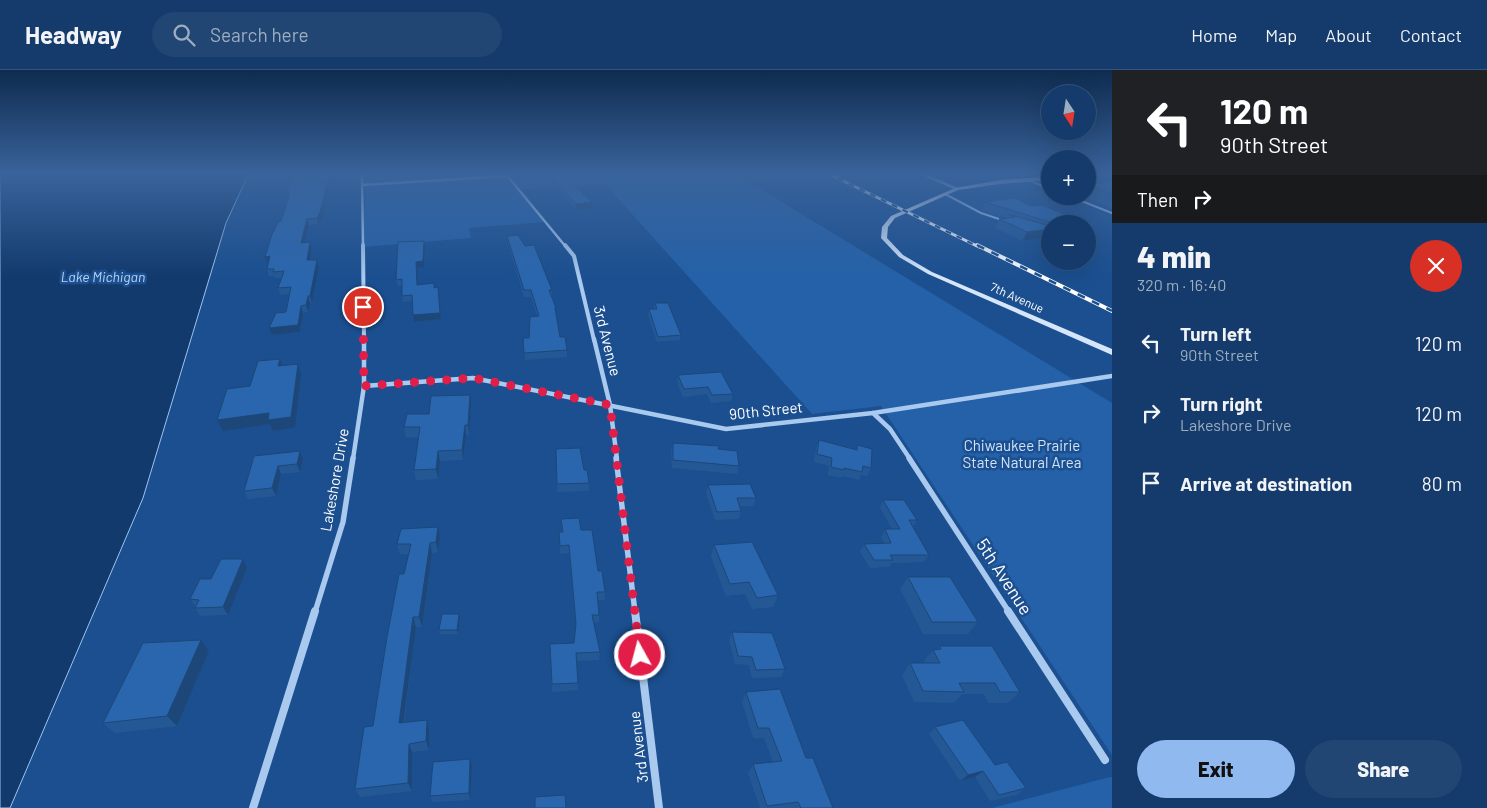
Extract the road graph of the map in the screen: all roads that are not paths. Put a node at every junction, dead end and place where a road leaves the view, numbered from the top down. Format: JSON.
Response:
{"nodes":[{"id":1,"x":362,"y":207,"type":"edge"},
{"id":2,"x":533,"y":207,"type":"edge"},
{"id":3,"x":914,"y":207,"type":"edge"},
{"id":4,"x":970,"y":207,"type":"edge"},
{"id":5,"x":1098,"y":207,"type":"edge"},
{"id":6,"x":1112,"y":213,"type":"edge"},
{"id":7,"x":1005,"y":221,"type":"edge"},
{"id":8,"x":1112,"y":352,"type":"edge"},
{"id":9,"x":1112,"y":376,"type":"edge"},
{"id":10,"x":364,"y":386,"type":"junction"},
{"id":11,"x":610,"y":405,"type":"junction"},
{"id":12,"x":874,"y":413,"type":"junction"},
{"id":13,"x":1105,"y":760,"type":"dead end"},
{"id":14,"x":253,"y":808,"type":"edge"},
{"id":15,"x":659,"y":808,"type":"edge"}],
"edges":[{"from":1,"to":10,"type":"street","name":"Lakeshore Drive"},
{"from":2,"to":11,"type":"street","name":"3rd Avenue"},
{"from":3,"to":8,"type":"street","name":"7th Avenue"},
{"from":4,"to":7,"type":"lane"},
{"from":5,"to":6,"type":"lane"},
{"from":9,"to":12,"type":"street","name":"90th Street"},
{"from":10,"to":11,"type":"street","name":"90th Street"},
{"from":10,"to":14,"type":"street","name":"Lakeshore Drive"},
{"from":11,"to":12,"type":"street","name":"90th Street"},
{"from":11,"to":15,"type":"street","name":"3rd Avenue"},
{"from":12,"to":13,"type":"street","name":"5th Avenue"}]}
